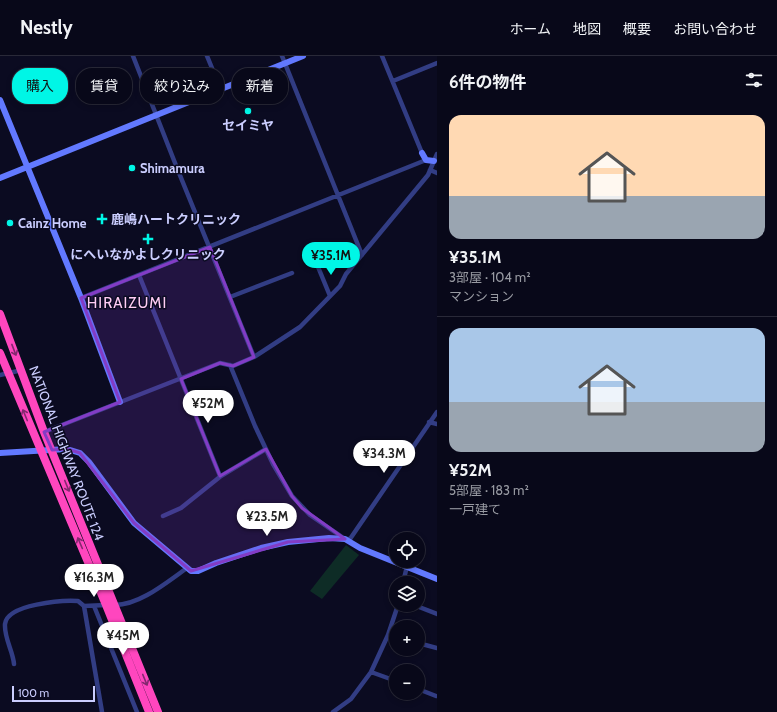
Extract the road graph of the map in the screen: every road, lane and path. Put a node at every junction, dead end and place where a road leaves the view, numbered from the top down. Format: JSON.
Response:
{"nodes":[{"id":1,"x":133,"y":56,"type":"edge"},
{"id":2,"x":207,"y":56,"type":"edge"},
{"id":3,"x":282,"y":56,"type":"edge"},
{"id":4,"x":303,"y":56,"type":"edge"},
{"id":5,"x":382,"y":56,"type":"edge"},
{"id":6,"x":285,"y":63,"type":"junction"},
{"id":7,"x":437,"y":63,"type":"edge"},
{"id":8,"x":212,"y":68,"type":"edge"},
{"id":9,"x":393,"y":82,"type":"junction"},
{"id":10,"x":224,"y":89,"type":"edge"},
{"id":11,"x":0,"y":100,"type":"edge"},
{"id":12,"x":185,"y":104,"type":"edge"},
{"id":13,"x":156,"y":115,"type":"junction"},
{"id":14,"x":422,"y":153,"type":"joint"},
{"id":15,"x":437,"y":154,"type":"edge"},
{"id":16,"x":426,"y":160,"type":"junction"},
{"id":17,"x":434,"y":161,"type":"junction"},
{"id":18,"x":27,"y":167,"type":"junction"},
{"id":19,"x":430,"y":170,"type":"junction"},
{"id":20,"x":437,"y":173,"type":"edge"},
{"id":21,"x":0,"y":178,"type":"edge"},
{"id":22,"x":338,"y":195,"type":"junction"},
{"id":23,"x":210,"y":247,"type":"junction"},
{"id":24,"x":343,"y":251,"type":"dead end"},
{"id":25,"x":362,"y":255,"type":"junction"},
{"id":26,"x":316,"y":262,"type":"dead end"},
{"id":27,"x":350,"y":269,"type":"junction"},
{"id":28,"x":292,"y":273,"type":"dead end"},
{"id":29,"x":139,"y":275,"type":"junction"},
{"id":30,"x":330,"y":296,"type":"junction"},
{"id":31,"x":230,"y":297,"type":"junction"},
{"id":32,"x":81,"y":298,"type":"junction"},
{"id":33,"x":0,"y":314,"type":"edge"},
{"id":34,"x":0,"y":353,"type":"edge"},
{"id":35,"x":254,"y":357,"type":"junction"},
{"id":36,"x":230,"y":365,"type":"junction"},
{"id":37,"x":22,"y":370,"type":"junction"},
{"id":38,"x":4,"y":374,"type":"edge"},
{"id":39,"x":180,"y":379,"type":"junction"},
{"id":40,"x":120,"y":402,"type":"junction"},
{"id":41,"x":437,"y":412,"type":"edge"},
{"id":42,"x":429,"y":422,"type":"junction"},
{"id":43,"x":437,"y":424,"type":"edge"},
{"id":44,"x":44,"y":432,"type":"junction"},
{"id":45,"x":266,"y":449,"type":"junction"},
{"id":46,"x":52,"y":450,"type":"junction"},
{"id":47,"x":41,"y":451,"type":"junction"},
{"id":48,"x":0,"y":454,"type":"edge"},
{"id":49,"x":220,"y":476,"type":"junction"},
{"id":50,"x":163,"y":516,"type":"dead end"},
{"id":51,"x":345,"y":539,"type":"junction"},
{"id":52,"x":389,"y":559,"type":"edge"},
{"id":53,"x":187,"y":568,"type":"junction"},
{"id":54,"x":412,"y":568,"type":"edge"},
{"id":55,"x":437,"y":578,"type":"edge"},
{"id":56,"x":106,"y":605,"type":"junction"},
{"id":57,"x":115,"y":605,"type":"junction"},
{"id":58,"x":84,"y":606,"type":"junction"},
{"id":59,"x":94,"y":606,"type":"junction"},
{"id":60,"x":425,"y":609,"type":"edge"},
{"id":61,"x":396,"y":612,"type":"edge"},
{"id":62,"x":437,"y":614,"type":"edge"},
{"id":63,"x":388,"y":635,"type":"joint"},
{"id":64,"x":425,"y":645,"type":"edge"},
{"id":65,"x":437,"y":648,"type":"edge"},
{"id":66,"x":14,"y":664,"type":"dead end"},
{"id":67,"x":371,"y":672,"type":"junction"},
{"id":68,"x":389,"y":678,"type":"edge"},
{"id":69,"x":425,"y":692,"type":"edge"},
{"id":70,"x":436,"y":696,"type":"edge"},
{"id":71,"x":148,"y":709,"type":"edge"},
{"id":72,"x":136,"y":711,"type":"edge"},
{"id":73,"x":102,"y":712,"type":"edge"},
{"id":74,"x":158,"y":712,"type":"edge"},
{"id":75,"x":333,"y":712,"type":"edge"}],
"edges":[{"from":1,"to":13,"type":"street"},
{"from":2,"to":8,"type":"street"},
{"from":3,"to":6,"type":"street"},
{"from":4,"to":6,"type":"street"},
{"from":5,"to":9,"type":"street"},
{"from":6,"to":10,"type":"street"},
{"from":6,"to":22,"type":"street"},
{"from":7,"to":9,"type":"street"},
{"from":9,"to":14,"type":"street"},
{"from":11,"to":18,"type":"street"},
{"from":12,"to":13,"type":"street"},
{"from":13,"to":18,"type":"street"},
{"from":13,"to":23,"type":"street"},
{"from":14,"to":16,"type":"street"},
{"from":15,"to":17,"type":"street"},
{"from":16,"to":17,"type":"street"},
{"from":16,"to":22,"type":"street"},
{"from":17,"to":19,"type":"street"},
{"from":18,"to":21,"type":"street"},
{"from":18,"to":32,"type":"street"},
{"from":19,"to":20,"type":"street"},
{"from":19,"to":25,"type":"street"},
{"from":22,"to":23,"type":"street"},
{"from":22,"to":25,"type":"street"},
{"from":23,"to":29,"type":"street"},
{"from":23,"to":31,"type":"street"},
{"from":24,"to":27,"type":"street"},
{"from":25,"to":27,"type":"street"},
{"from":26,"to":30,"type":"street"},
{"from":27,"to":30,"type":"street"},
{"from":28,"to":31,"type":"street"},
{"from":29,"to":32,"type":"street"},
{"from":29,"to":39,"type":"street"},
{"from":30,"to":35,"type":"street"},
{"from":31,"to":35,"type":"street"},
{"from":32,"to":40,"type":"street"},
{"from":33,"to":37,"type":"highway","name":"NATIONAL HIGHWAY ROUTE 124","one_way":true},
{"from":34,"to":38,"type":"highway","name":"NATIONAL HIGHWAY ROUTE 124"},
{"from":35,"to":36,"type":"street"},
{"from":36,"to":39,"type":"street"},
{"from":36,"to":45,"type":"street"},
{"from":37,"to":38,"type":"street"},
{"from":37,"to":44,"type":"highway","name":"NATIONAL HIGHWAY ROUTE 124"},
{"from":47,"to":38,"type":"highway","name":"NATIONAL HIGHWAY ROUTE 124","one_way":true},
{"from":39,"to":40,"type":"street"},
{"from":39,"to":49,"type":"street"},
{"from":40,"to":44,"type":"street"},
{"from":41,"to":42,"type":"street"},
{"from":42,"to":43,"type":"street"},
{"from":42,"to":51,"type":"street"},
{"from":44,"to":46,"type":"highway","name":"NATIONAL HIGHWAY ROUTE 124"},
{"from":45,"to":49,"type":"street"},
{"from":45,"to":51,"type":"street"},
{"from":46,"to":47,"type":"street"},
{"from":46,"to":53,"type":"street"},
{"from":46,"to":57,"type":"highway","name":"NATIONAL HIGHWAY ROUTE 124","one_way":true},
{"from":47,"to":48,"type":"street"},
{"from":56,"to":47,"type":"highway","name":"NATIONAL HIGHWAY ROUTE 124","one_way":true},
{"from":49,"to":50,"type":"street"},
{"from":51,"to":52,"type":"street"},
{"from":51,"to":53,"type":"street"},
{"from":53,"to":57,"type":"street"},
{"from":54,"to":55,"type":"street"},
{"from":56,"to":57,"type":"street"},
{"from":56,"to":59,"type":"street"},
{"from":56,"to":71,"type":"highway","name":"NATIONAL HIGHWAY ROUTE 124"},
{"from":57,"to":74,"type":"highway","name":"NATIONAL HIGHWAY ROUTE 124","one_way":true},
{"from":58,"to":59,"type":"street"},
{"from":58,"to":66,"type":"street"},
{"from":58,"to":73,"type":"street"},
{"from":59,"to":72,"type":"street"},
{"from":60,"to":62,"type":"street"},
{"from":61,"to":63,"type":"street"},
{"from":63,"to":67,"type":"street"},
{"from":64,"to":65,"type":"street"},
{"from":67,"to":68,"type":"street"},
{"from":67,"to":75,"type":"street"},
{"from":69,"to":70,"type":"street"},
{"from":71,"to":72,"type":"street"}]}
